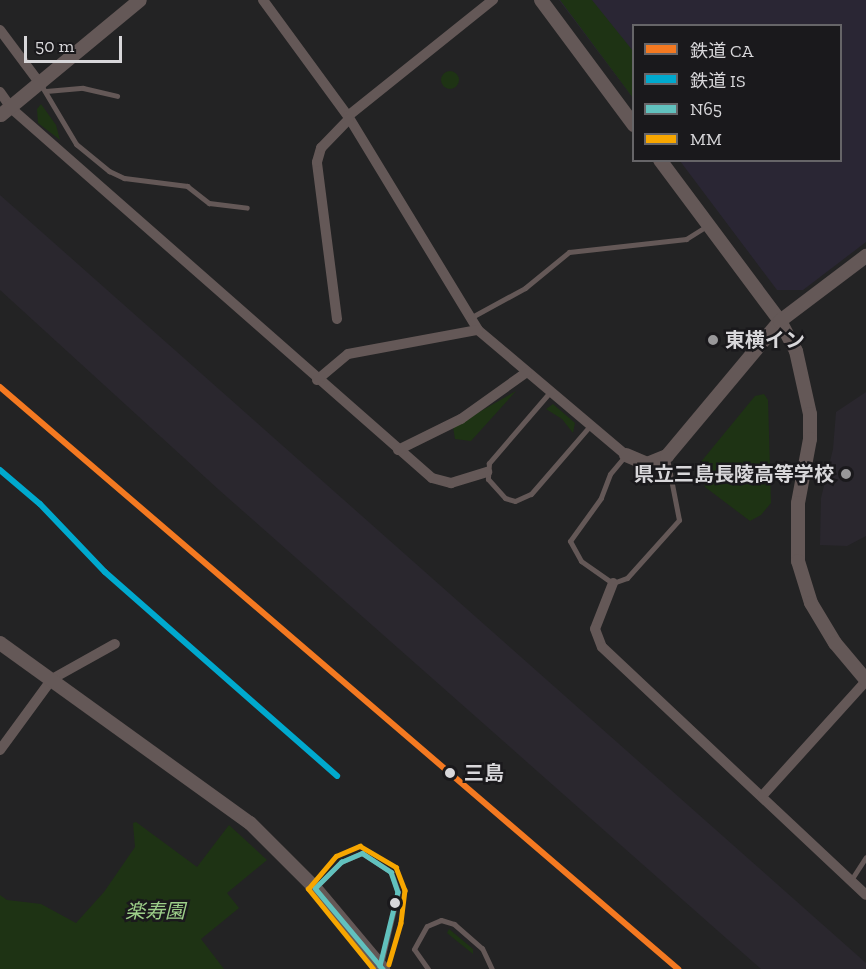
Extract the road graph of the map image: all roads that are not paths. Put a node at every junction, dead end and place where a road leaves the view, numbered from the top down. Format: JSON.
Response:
{"nodes":[{"id":1,"x":140,"y":0,"type":"edge"},
{"id":2,"x":263,"y":0,"type":"edge"},
{"id":3,"x":492,"y":0,"type":"edge"},
{"id":4,"x":541,"y":0,"type":"edge"},
{"id":5,"x":0,"y":30,"type":"edge"},
{"id":6,"x":44,"y":88,"type":"junction"},
{"id":7,"x":0,"y":92,"type":"edge"},
{"id":8,"x":117,"y":96,"type":"dead end"},
{"id":9,"x":7,"y":112,"type":"edge"},
{"id":10,"x":349,"y":118,"type":"junction"},
{"id":11,"x":632,"y":124,"type":"edge"},
{"id":12,"x":662,"y":162,"type":"edge"},
{"id":13,"x":247,"y":208,"type":"dead end"},
{"id":14,"x":709,"y":225,"type":"junction"},
{"id":15,"x":866,"y":256,"type":"edge"},
{"id":16,"x":470,"y":318,"type":"junction"},
{"id":17,"x":337,"y":319,"type":"dead end"},
{"id":18,"x":780,"y":321,"type":"junction"},
{"id":19,"x":478,"y":330,"type":"junction"},
{"id":20,"x":527,"y":372,"type":"junction"},
{"id":21,"x":317,"y":380,"type":"junction"},
{"id":22,"x":550,"y":392,"type":"junction"},
{"id":23,"x":590,"y":426,"type":"junction"},
{"id":24,"x":398,"y":450,"type":"junction"},
{"id":25,"x":626,"y":455,"type":"junction"},
{"id":26,"x":667,"y":456,"type":"junction"},
{"id":27,"x":487,"y":472,"type":"junction"},
{"id":28,"x":613,"y":583,"type":"junction"},
{"id":29,"x":0,"y":643,"type":"edge"},
{"id":30,"x":115,"y":644,"type":"dead end"},
{"id":31,"x":52,"y":679,"type":"junction"},
{"id":32,"x":866,"y":681,"type":"edge"},
{"id":33,"x":0,"y":750,"type":"edge"},
{"id":34,"x":762,"y":795,"type":"junction"},
{"id":35,"x":866,"y":857,"type":"edge"},
{"id":36,"x":851,"y":880,"type":"junction"},
{"id":37,"x":315,"y":888,"type":"junction"},
{"id":38,"x":866,"y":895,"type":"edge"},
{"id":39,"x":382,"y":968,"type":"edge"},
{"id":40,"x":428,"y":969,"type":"edge"},
{"id":41,"x":492,"y":969,"type":"edge"}],
"edges":[{"from":1,"to":6,"type":"street"},
{"from":2,"to":10,"type":"street"},
{"from":3,"to":10,"type":"street"},
{"from":4,"to":11,"type":"street"},
{"from":5,"to":6,"type":"street"},
{"from":6,"to":8,"type":"lane"},
{"from":6,"to":9,"type":"street"},
{"from":6,"to":13,"type":"lane"},
{"from":7,"to":9,"type":"street"},
{"from":9,"to":21,"type":"street"},
{"from":10,"to":16,"type":"street"},
{"from":10,"to":17,"type":"street"},
{"from":12,"to":14,"type":"street"},
{"from":14,"to":16,"type":"lane"},
{"from":14,"to":18,"type":"street"},
{"from":15,"to":18,"type":"street"},
{"from":16,"to":19,"type":"street"},
{"from":18,"to":26,"type":"street"},
{"from":18,"to":32,"type":"street"},
{"from":19,"to":20,"type":"street"},
{"from":19,"to":21,"type":"street"},
{"from":20,"to":22,"type":"street"},
{"from":20,"to":24,"type":"street"},
{"from":21,"to":24,"type":"street"},
{"from":22,"to":23,"type":"street"},
{"from":22,"to":27,"type":"lane"},
{"from":23,"to":25,"type":"street"},
{"from":23,"to":27,"type":"lane"},
{"from":24,"to":27,"type":"street"},
{"from":25,"to":26,"type":"street"},
{"from":25,"to":28,"type":"lane"},
{"from":26,"to":28,"type":"lane"},
{"from":28,"to":34,"type":"street"},
{"from":29,"to":31,"type":"street"},
{"from":30,"to":31,"type":"street"},
{"from":31,"to":33,"type":"street"},
{"from":31,"to":37,"type":"street"},
{"from":32,"to":34,"type":"street"},
{"from":34,"to":36,"type":"street"},
{"from":35,"to":36,"type":"lane"},
{"from":36,"to":38,"type":"street"},
{"from":37,"to":39,"type":"street"},
{"from":37,"to":39,"type":"lane"},
{"from":40,"to":41,"type":"lane"}]}
